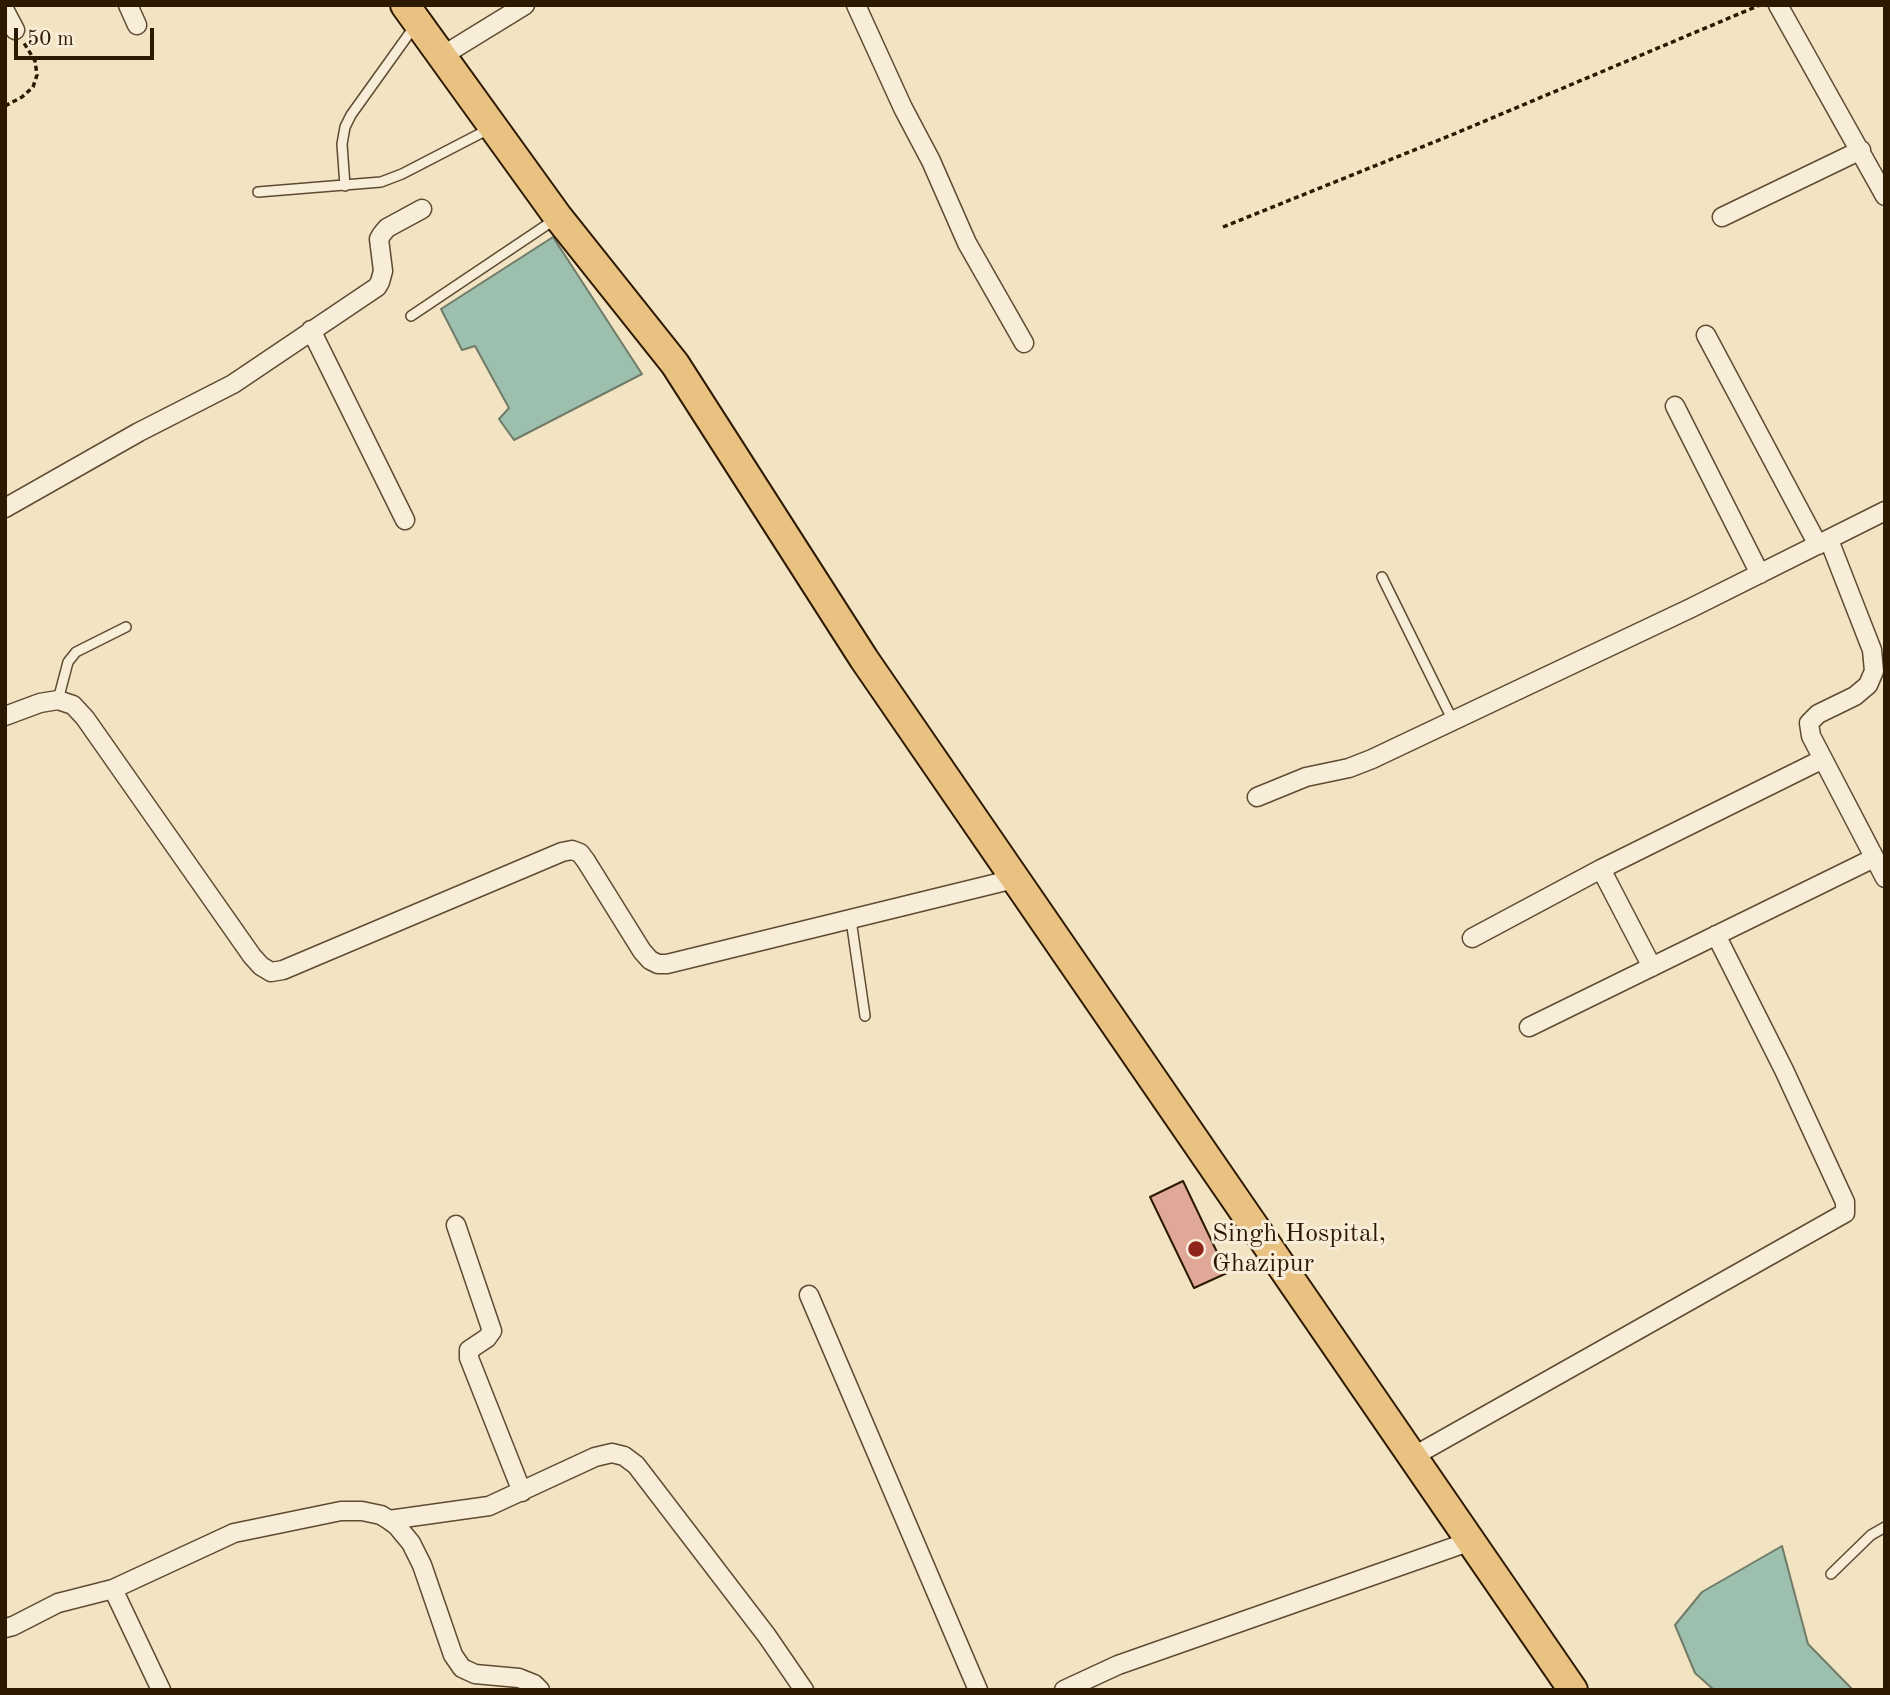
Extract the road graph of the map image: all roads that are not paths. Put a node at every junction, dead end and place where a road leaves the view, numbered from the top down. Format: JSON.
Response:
{"nodes":[{"id":1,"x":128,"y":5,"type":"edge"},
{"id":2,"x":525,"y":5,"type":"edge"},
{"id":3,"x":856,"y":5,"type":"edge"},
{"id":4,"x":1778,"y":5,"type":"edge"},
{"id":5,"x":5,"y":10,"type":"edge"},
{"id":6,"x":411,"y":14,"type":"edge"},
{"id":7,"x":137,"y":25,"type":"dead end"},
{"id":8,"x":15,"y":30,"type":"road end"},
{"id":9,"x":442,"y":56,"type":"junction"},
{"id":10,"x":493,"y":127,"type":"junction"},
{"id":11,"x":1861,"y":150,"type":"junction"},
{"id":12,"x":345,"y":186,"type":"junction"},
{"id":13,"x":258,"y":192,"type":"dead end"},
{"id":14,"x":1885,"y":196,"type":"edge"},
{"id":15,"x":422,"y":209,"type":"dead end"},
{"id":16,"x":558,"y":217,"type":"junction"},
{"id":17,"x":1722,"y":217,"type":"dead end"},
{"id":18,"x":411,"y":316,"type":"dead end"},
{"id":19,"x":311,"y":330,"type":"junction"},
{"id":20,"x":1706,"y":335,"type":"dead end"},
{"id":21,"x":1024,"y":343,"type":"dead end"},
{"id":22,"x":1675,"y":407,"type":"dead end"},
{"id":23,"x":5,"y":508,"type":"edge"},
{"id":24,"x":1885,"y":511,"type":"edge"},
{"id":25,"x":405,"y":520,"type":"dead end"},
{"id":26,"x":1824,"y":543,"type":"junction"},
{"id":27,"x":1760,"y":574,"type":"junction"},
{"id":28,"x":1382,"y":576,"type":"dead end"},
{"id":29,"x":125,"y":627,"type":"dead end"},
{"id":30,"x":1880,"y":669,"type":"edge"},
{"id":31,"x":58,"y":700,"type":"junction"},
{"id":32,"x":5,"y":716,"type":"edge"},
{"id":33,"x":1453,"y":721,"type":"junction"},
{"id":34,"x":1823,"y":760,"type":"junction"},
{"id":35,"x":1257,"y":797,"type":"dead end"},
{"id":36,"x":1874,"y":858,"type":"junction"},
{"id":37,"x":1601,"y":869,"type":"junction"},
{"id":38,"x":1885,"y":878,"type":"edge"},
{"id":39,"x":1014,"y":879,"type":"junction"},
{"id":40,"x":851,"y":920,"type":"junction"},
{"id":41,"x":1716,"y":935,"type":"junction"},
{"id":42,"x":1472,"y":938,"type":"dead end"},
{"id":43,"x":1652,"y":967,"type":"junction"},
{"id":44,"x":865,"y":1016,"type":"dead end"},
{"id":45,"x":1529,"y":1027,"type":"dead end"},
{"id":46,"x":456,"y":1225,"type":"dead end"},
{"id":47,"x":810,"y":1295,"type":"dead end"},
{"id":48,"x":1414,"y":1456,"type":"junction"},
{"id":49,"x":522,"y":1492,"type":"junction"},
{"id":50,"x":389,"y":1520,"type":"junction"},
{"id":51,"x":1885,"y":1527,"type":"edge"},
{"id":52,"x":1471,"y":1541,"type":"junction"},
{"id":53,"x":1831,"y":1574,"type":"dead end"},
{"id":54,"x":113,"y":1589,"type":"junction"},
{"id":55,"x":5,"y":1628,"type":"edge"},
{"id":56,"x":161,"y":1690,"type":"edge"},
{"id":57,"x":540,"y":1690,"type":"edge"},
{"id":58,"x":804,"y":1690,"type":"edge"},
{"id":59,"x":978,"y":1690,"type":"edge"},
{"id":60,"x":1064,"y":1690,"type":"edge"},
{"id":61,"x":1573,"y":1690,"type":"edge"}],
"edges":[{"from":1,"to":7,"type":"street"},
{"from":2,"to":9,"type":"street"},
{"from":3,"to":21,"type":"street"},
{"from":4,"to":11,"type":"street"},
{"from":5,"to":8,"type":"street"},
{"from":6,"to":9,"type":"highway"},
{"from":6,"to":12,"type":"lane"},
{"from":9,"to":10,"type":"highway"},
{"from":10,"to":12,"type":"lane"},
{"from":10,"to":16,"type":"highway"},
{"from":11,"to":14,"type":"street"},
{"from":11,"to":17,"type":"street"},
{"from":12,"to":13,"type":"lane"},
{"from":15,"to":19,"type":"street"},
{"from":16,"to":18,"type":"lane"},
{"from":16,"to":39,"type":"highway"},
{"from":19,"to":23,"type":"street"},
{"from":19,"to":25,"type":"street"},
{"from":20,"to":26,"type":"street"},
{"from":22,"to":27,"type":"street"},
{"from":24,"to":26,"type":"street"},
{"from":26,"to":27,"type":"street"},
{"from":26,"to":30,"type":"street"},
{"from":27,"to":33,"type":"street"},
{"from":28,"to":33,"type":"lane"},
{"from":29,"to":31,"type":"lane"},
{"from":30,"to":34,"type":"street"},
{"from":31,"to":32,"type":"street"},
{"from":31,"to":40,"type":"street"},
{"from":33,"to":35,"type":"street"},
{"from":34,"to":36,"type":"street"},
{"from":34,"to":37,"type":"street"},
{"from":36,"to":38,"type":"street"},
{"from":36,"to":41,"type":"street"},
{"from":37,"to":42,"type":"street"},
{"from":37,"to":43,"type":"street"},
{"from":39,"to":40,"type":"street"},
{"from":39,"to":48,"type":"highway"},
{"from":40,"to":44,"type":"lane"},
{"from":41,"to":43,"type":"street"},
{"from":41,"to":48,"type":"street"},
{"from":43,"to":45,"type":"street"},
{"from":46,"to":49,"type":"street"},
{"from":47,"to":59,"type":"street"},
{"from":48,"to":52,"type":"highway"},
{"from":49,"to":50,"type":"street"},
{"from":49,"to":58,"type":"street"},
{"from":50,"to":54,"type":"street"},
{"from":50,"to":57,"type":"street"},
{"from":51,"to":53,"type":"lane"},
{"from":52,"to":60,"type":"street"},
{"from":52,"to":61,"type":"highway"},
{"from":54,"to":55,"type":"street"},
{"from":54,"to":56,"type":"street"}]}
